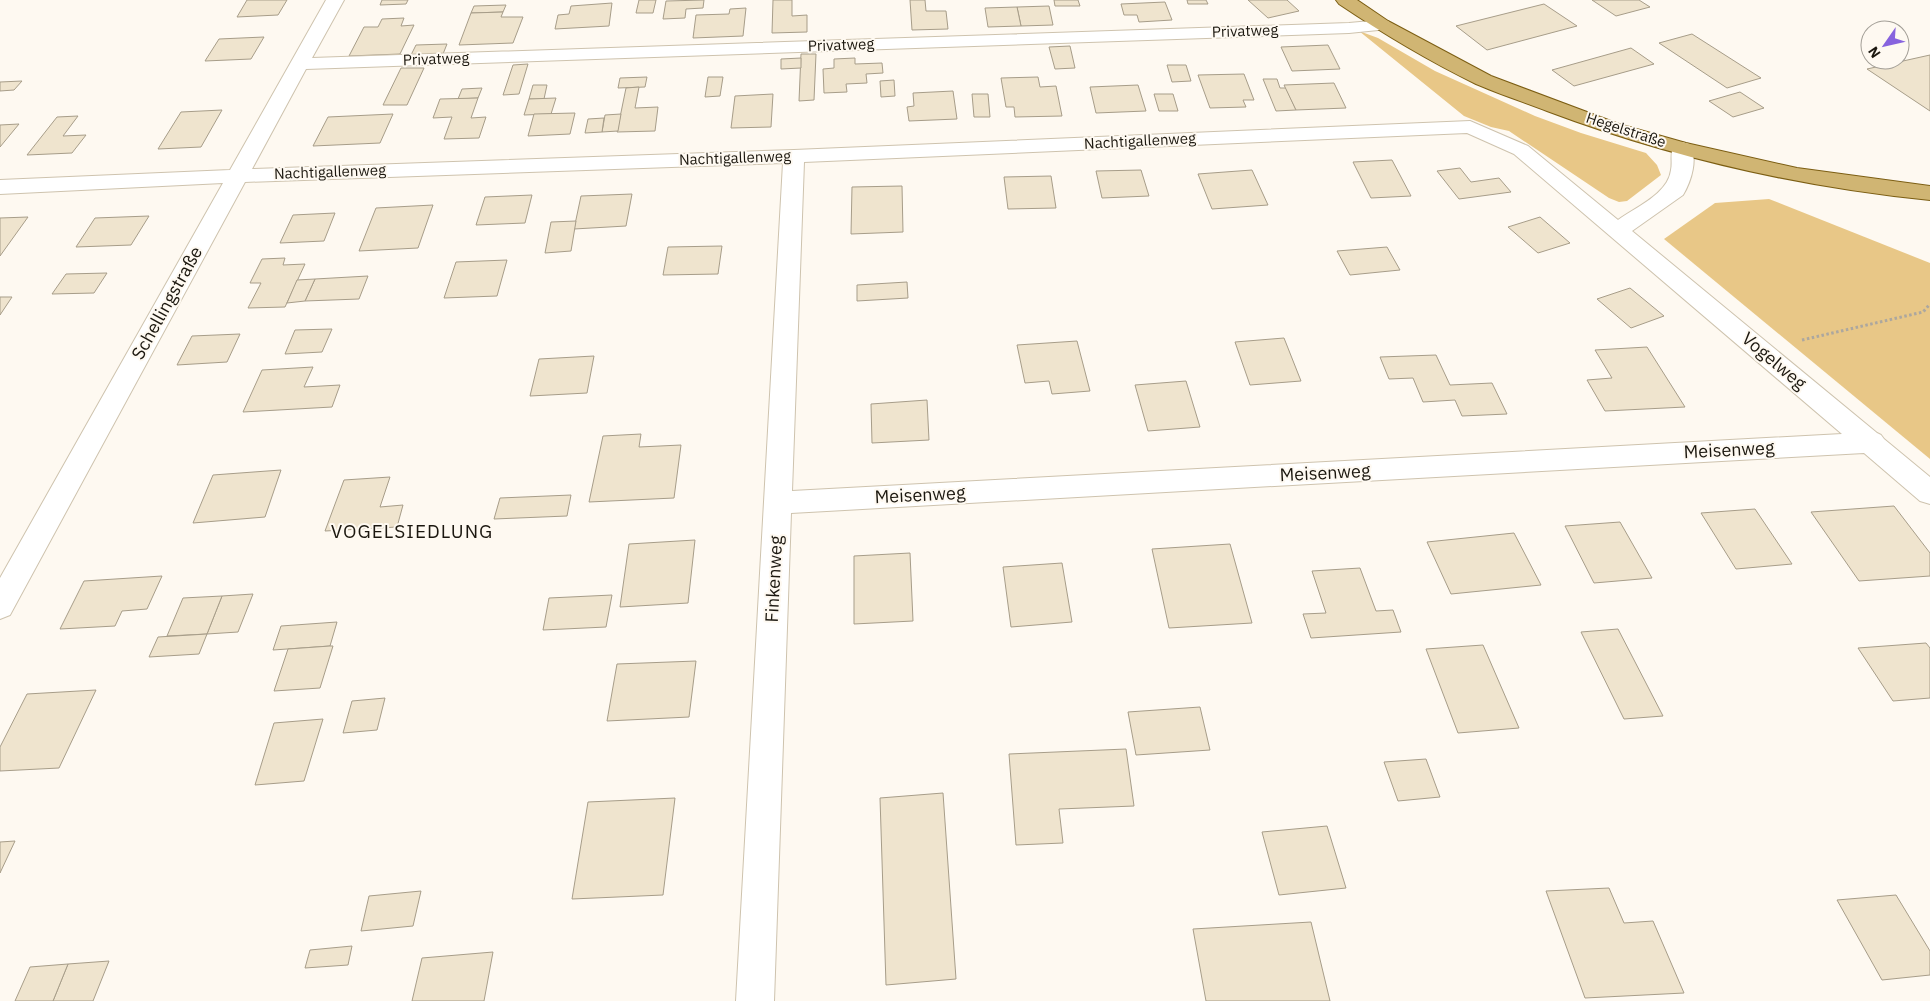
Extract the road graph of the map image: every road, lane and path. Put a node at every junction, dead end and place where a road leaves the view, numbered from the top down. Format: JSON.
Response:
{"nodes":[{"id":1,"x":335,"y":0,"type":"edge"},
{"id":2,"x":1345,"y":0,"type":"edge"},
{"id":3,"x":1382,"y":25,"type":"junction"},
{"id":4,"x":299,"y":64,"type":"junction"},
{"id":5,"x":1470,"y":127,"type":"joint"},
{"id":6,"x":1682,"y":148,"type":"junction"},
{"id":7,"x":794,"y":156,"type":"junction"},
{"id":8,"x":237,"y":176,"type":"junction"},
{"id":9,"x":0,"y":187,"type":"edge"},
{"id":10,"x":1930,"y":193,"type":"edge"},
{"id":11,"x":1618,"y":231,"type":"junction"},
{"id":12,"x":1930,"y":304,"type":"edge"},
{"id":13,"x":1760,"y":349,"type":"junction"},
{"id":14,"x":1872,"y":442,"type":"junction"},
{"id":15,"x":1930,"y":493,"type":"edge"},
{"id":16,"x":778,"y":503,"type":"junction"},
{"id":17,"x":0,"y":606,"type":"edge"},
{"id":18,"x":755,"y":1001,"type":"edge"}],
"edges":[{"from":1,"to":4,"type":"street","name":"Schellingstraße"},
{"from":2,"to":3,"type":"main road","name":"Hegelstraße"},
{"from":3,"to":4,"type":"street","name":"Privatweg"},
{"from":3,"to":6,"type":"main road","name":"Hegelstraße"},
{"from":4,"to":8,"type":"street","name":"Schellingstraße"},
{"from":5,"to":7,"type":"street","name":"Nachtigallenweg"},
{"from":5,"to":11,"type":"street","name":"Vogelweg"},
{"from":6,"to":10,"type":"main road","name":"Hegelstraße"},
{"from":6,"to":11,"type":"street"},
{"from":7,"to":8,"type":"street","name":"Nachtigallenweg"},
{"from":7,"to":16,"type":"street","name":"Finkenweg"},
{"from":8,"to":9,"type":"street","name":"Nachtigallenweg"},
{"from":8,"to":17,"type":"street","name":"Schellingstraße"},
{"from":11,"to":13,"type":"street","name":"Vogelweg"},
{"from":12,"to":13,"type":"path"},
{"from":13,"to":14,"type":"street","name":"Vogelweg"},
{"from":14,"to":15,"type":"street","name":"Vogelweg"},
{"from":14,"to":16,"type":"street","name":"Meisenweg"},
{"from":16,"to":18,"type":"street","name":"Finkenweg"}]}
